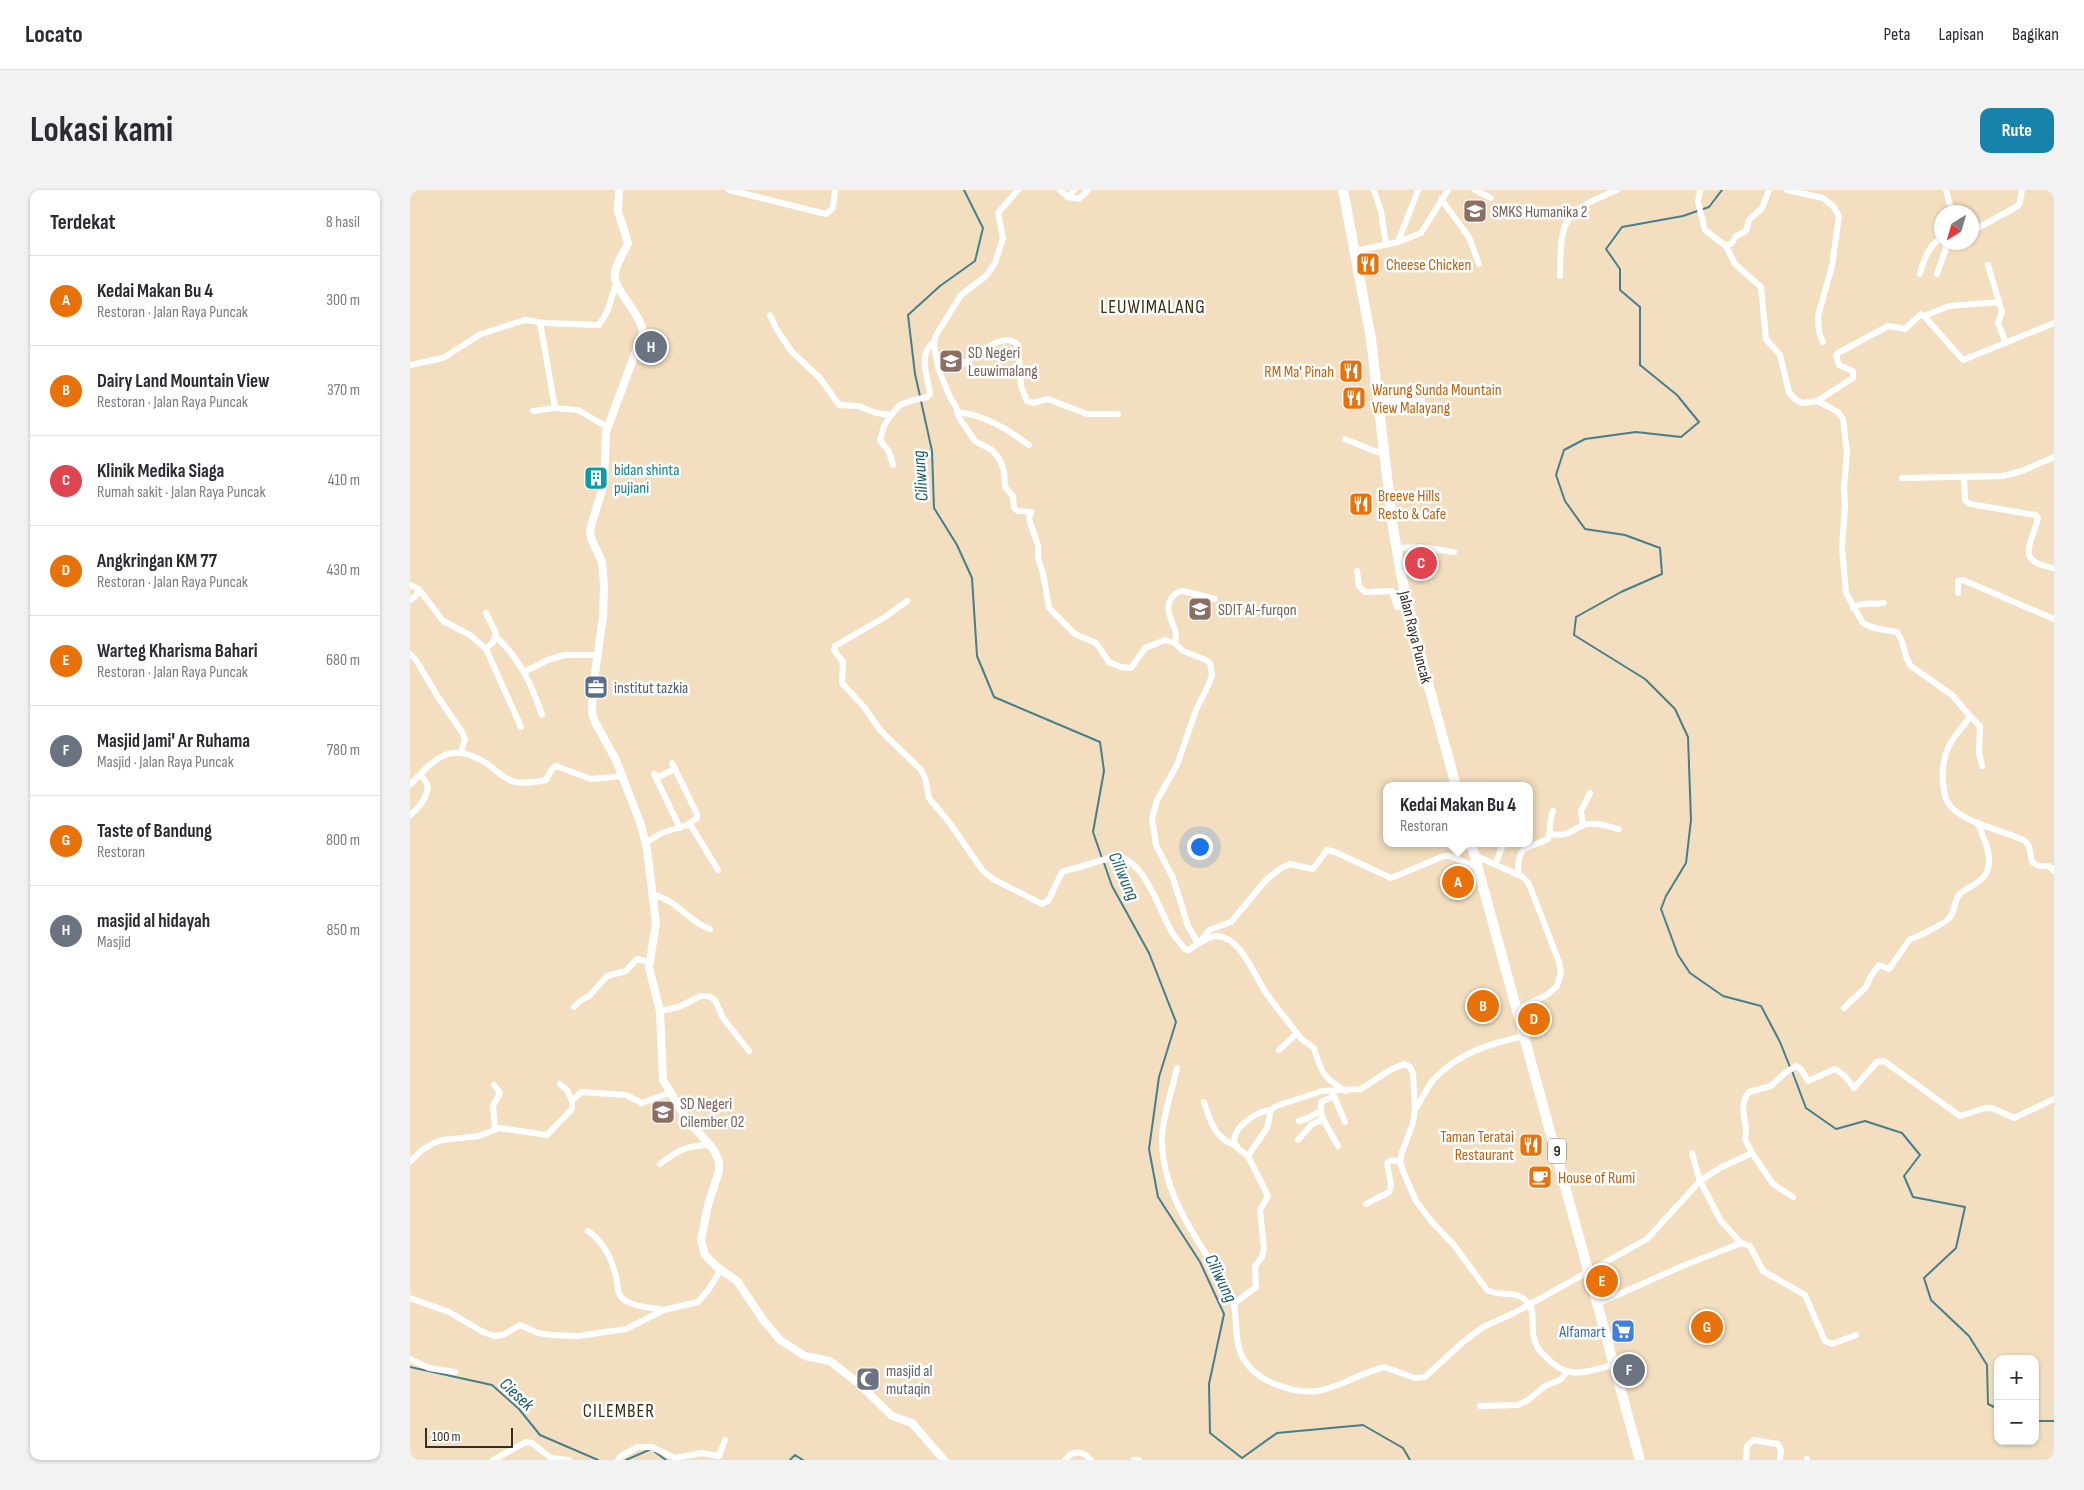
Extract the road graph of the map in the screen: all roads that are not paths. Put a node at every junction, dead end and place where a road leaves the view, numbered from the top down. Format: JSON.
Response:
{"nodes":[{"id":1,"x":620,"y":190,"type":"edge"},
{"id":2,"x":730,"y":190,"type":"edge"},
{"id":3,"x":835,"y":190,"type":"edge"},
{"id":4,"x":1018,"y":190,"type":"edge"},
{"id":5,"x":1060,"y":190,"type":"edge"},
{"id":6,"x":1088,"y":190,"type":"edge"},
{"id":7,"x":1343,"y":190,"type":"edge"},
{"id":8,"x":1374,"y":190,"type":"edge"},
{"id":9,"x":1418,"y":190,"type":"edge"},
{"id":10,"x":1448,"y":190,"type":"edge"},
{"id":11,"x":1475,"y":190,"type":"edge"},
{"id":12,"x":1618,"y":190,"type":"edge"},
{"id":13,"x":1700,"y":190,"type":"edge"},
{"id":14,"x":1769,"y":190,"type":"edge"},
{"id":15,"x":1787,"y":190,"type":"edge"},
{"id":16,"x":1946,"y":190,"type":"edge"},
{"id":17,"x":2022,"y":190,"type":"edge"},
{"id":18,"x":1072,"y":192,"type":"edge"},
{"id":19,"x":1491,"y":198,"type":"dead end"},
{"id":20,"x":1441,"y":199,"type":"junction"},
{"id":21,"x":1950,"y":205,"type":"edge"},
{"id":22,"x":1979,"y":227,"type":"edge"},
{"id":23,"x":1398,"y":242,"type":"junction"},
{"id":24,"x":1934,"y":242,"type":"edge"},
{"id":25,"x":1386,"y":245,"type":"junction"},
{"id":26,"x":1726,"y":246,"type":"junction"},
{"id":27,"x":1945,"y":250,"type":"edge"},
{"id":28,"x":1355,"y":251,"type":"junction"},
{"id":29,"x":1479,"y":264,"type":"dead end"},
{"id":30,"x":1988,"y":265,"type":"dead end"},
{"id":31,"x":1920,"y":274,"type":"dead end"},
{"id":32,"x":1937,"y":274,"type":"dead end"},
{"id":33,"x":1560,"y":276,"type":"dead end"},
{"id":34,"x":616,"y":284,"type":"junction"},
{"id":35,"x":1999,"y":302,"type":"junction"},
{"id":36,"x":770,"y":315,"type":"dead end"},
{"id":37,"x":1924,"y":316,"type":"junction"},
{"id":38,"x":540,"y":322,"type":"junction"},
{"id":39,"x":2054,"y":323,"type":"edge"},
{"id":40,"x":934,"y":342,"type":"junction"},
{"id":41,"x":1823,"y":342,"type":"dead end"},
{"id":42,"x":2006,"y":343,"type":"junction"},
{"id":43,"x":410,"y":365,"type":"edge"},
{"id":44,"x":938,"y":366,"type":"junction"},
{"id":45,"x":1379,"y":401,"type":"junction"},
{"id":46,"x":1422,"y":401,"type":"dead end"},
{"id":47,"x":1817,"y":401,"type":"junction"},
{"id":48,"x":555,"y":408,"type":"junction"},
{"id":49,"x":533,"y":411,"type":"dead end"},
{"id":50,"x":957,"y":412,"type":"junction"},
{"id":51,"x":1118,"y":414,"type":"dead end"},
{"id":52,"x":891,"y":415,"type":"junction"},
{"id":53,"x":607,"y":427,"type":"junction"},
{"id":54,"x":1346,"y":439,"type":"dead end"},
{"id":55,"x":1029,"y":445,"type":"dead end"},
{"id":56,"x":1384,"y":453,"type":"junction"},
{"id":57,"x":2054,"y":458,"type":"edge"},
{"id":58,"x":893,"y":465,"type":"dead end"},
{"id":59,"x":1964,"y":477,"type":"junction"},
{"id":60,"x":1902,"y":478,"type":"dead end"},
{"id":61,"x":1396,"y":548,"type":"junction"},
{"id":62,"x":1454,"y":552,"type":"dead end"},
{"id":63,"x":2054,"y":568,"type":"edge"},
{"id":64,"x":1357,"y":571,"type":"dead end"},
{"id":65,"x":410,"y":585,"type":"edge"},
{"id":66,"x":419,"y":589,"type":"junction"},
{"id":67,"x":1958,"y":593,"type":"dead end"},
{"id":68,"x":1215,"y":599,"type":"dead end"},
{"id":69,"x":410,"y":600,"type":"edge"},
{"id":70,"x":907,"y":600,"type":"dead end"},
{"id":71,"x":1884,"y":602,"type":"dead end"},
{"id":72,"x":1855,"y":606,"type":"junction"},
{"id":73,"x":1408,"y":607,"type":"junction"},
{"id":74,"x":486,"y":613,"type":"dead end"},
{"id":75,"x":2054,"y":619,"type":"edge"},
{"id":76,"x":496,"y":637,"type":"junction"},
{"id":77,"x":1175,"y":643,"type":"junction"},
{"id":78,"x":486,"y":649,"type":"junction"},
{"id":79,"x":410,"y":654,"type":"edge"},
{"id":80,"x":597,"y":655,"type":"junction"},
{"id":81,"x":524,"y":672,"type":"junction"},
{"id":82,"x":542,"y":715,"type":"dead end"},
{"id":83,"x":1970,"y":716,"type":"junction"},
{"id":84,"x":521,"y":727,"type":"dead end"},
{"id":85,"x":461,"y":752,"type":"junction"},
{"id":86,"x":1982,"y":766,"type":"dead end"},
{"id":87,"x":420,"y":774,"type":"junction"},
{"id":88,"x":623,"y":776,"type":"junction"},
{"id":89,"x":1455,"y":782,"type":"edge"},
{"id":90,"x":410,"y":785,"type":"edge"},
{"id":91,"x":1590,"y":793,"type":"dead end"},
{"id":92,"x":1553,"y":811,"type":"dead end"},
{"id":93,"x":410,"y":815,"type":"edge"},
{"id":94,"x":1977,"y":822,"type":"junction"},
{"id":95,"x":690,"y":824,"type":"junction"},
{"id":96,"x":1583,"y":825,"type":"junction"},
{"id":97,"x":680,"y":828,"type":"junction"},
{"id":98,"x":1619,"y":829,"type":"dead end"},
{"id":99,"x":1550,"y":834,"type":"junction"},
{"id":100,"x":645,"y":843,"type":"junction"},
{"id":101,"x":1533,"y":844,"type":"edge"},
{"id":102,"x":1472,"y":847,"type":"edge"},
{"id":103,"x":1502,"y":847,"type":"edge"},
{"id":104,"x":1528,"y":847,"type":"edge"},
{"id":105,"x":1474,"y":855,"type":"junction"},
{"id":106,"x":1495,"y":864,"type":"junction"},
{"id":107,"x":1478,"y":868,"type":"junction"},
{"id":108,"x":718,"y":870,"type":"dead end"},
{"id":109,"x":2054,"y":871,"type":"edge"},
{"id":110,"x":1518,"y":875,"type":"junction"},
{"id":111,"x":653,"y":895,"type":"junction"},
{"id":112,"x":710,"y":929,"type":"dead end"},
{"id":113,"x":1199,"y":943,"type":"junction"},
{"id":114,"x":649,"y":962,"type":"junction"},
{"id":115,"x":574,"y":1007,"type":"dead end"},
{"id":116,"x":1516,"y":1008,"type":"junction"},
{"id":117,"x":1844,"y":1008,"type":"dead end"},
{"id":118,"x":660,"y":1011,"type":"junction"},
{"id":119,"x":1297,"y":1033,"type":"junction"},
{"id":120,"x":1524,"y":1036,"type":"junction"},
{"id":121,"x":1278,"y":1050,"type":"dead end"},
{"id":122,"x":749,"y":1051,"type":"dead end"},
{"id":123,"x":1177,"y":1068,"type":"dead end"},
{"id":124,"x":560,"y":1084,"type":"dead end"},
{"id":125,"x":494,"y":1085,"type":"dead end"},
{"id":126,"x":1346,"y":1091,"type":"junction"},
{"id":127,"x":669,"y":1093,"type":"junction"},
{"id":128,"x":1332,"y":1094,"type":"junction"},
{"id":129,"x":2054,"y":1099,"type":"edge"},
{"id":130,"x":572,"y":1101,"type":"junction"},
{"id":131,"x":1204,"y":1102,"type":"dead end"},
{"id":132,"x":1271,"y":1110,"type":"junction"},
{"id":133,"x":1415,"y":1110,"type":"junction"},
{"id":134,"x":1321,"y":1111,"type":"junction"},
{"id":135,"x":1323,"y":1119,"type":"junction"},
{"id":136,"x":1299,"y":1121,"type":"dead end"},
{"id":137,"x":1345,"y":1122,"type":"dead end"},
{"id":138,"x":496,"y":1129,"type":"junction"},
{"id":139,"x":1298,"y":1140,"type":"dead end"},
{"id":140,"x":711,"y":1145,"type":"junction"},
{"id":141,"x":1236,"y":1146,"type":"junction"},
{"id":142,"x":1338,"y":1146,"type":"dead end"},
{"id":143,"x":1692,"y":1153,"type":"dead end"},
{"id":144,"x":1752,"y":1153,"type":"junction"},
{"id":145,"x":1248,"y":1156,"type":"junction"},
{"id":146,"x":410,"y":1162,"type":"edge"},
{"id":147,"x":1400,"y":1162,"type":"junction"},
{"id":148,"x":660,"y":1164,"type":"dead end"},
{"id":149,"x":1700,"y":1181,"type":"junction"},
{"id":150,"x":1793,"y":1197,"type":"dead end"},
{"id":151,"x":1366,"y":1204,"type":"dead end"},
{"id":152,"x":588,"y":1231,"type":"dead end"},
{"id":153,"x":1741,"y":1243,"type":"junction"},
{"id":154,"x":721,"y":1269,"type":"junction"},
{"id":155,"x":1590,"y":1271,"type":"junction"},
{"id":156,"x":410,"y":1298,"type":"edge"},
{"id":157,"x":1235,"y":1303,"type":"junction"},
{"id":158,"x":1529,"y":1304,"type":"junction"},
{"id":159,"x":1597,"y":1304,"type":"junction"},
{"id":160,"x":664,"y":1310,"type":"junction"},
{"id":161,"x":1856,"y":1335,"type":"dead end"},
{"id":162,"x":410,"y":1359,"type":"edge"},
{"id":163,"x":1613,"y":1365,"type":"junction"},
{"id":164,"x":454,"y":1372,"type":"dead end"},
{"id":165,"x":1567,"y":1372,"type":"junction"},
{"id":166,"x":1480,"y":1406,"type":"dead end"},
{"id":167,"x":725,"y":1440,"type":"dead end"},
{"id":168,"x":493,"y":1460,"type":"edge"},
{"id":169,"x":569,"y":1460,"type":"edge"},
{"id":170,"x":618,"y":1460,"type":"edge"},
{"id":171,"x":944,"y":1460,"type":"edge"},
{"id":172,"x":1065,"y":1460,"type":"edge"},
{"id":173,"x":1091,"y":1460,"type":"edge"},
{"id":174,"x":1134,"y":1460,"type":"edge"},
{"id":175,"x":1139,"y":1460,"type":"edge"},
{"id":176,"x":1640,"y":1460,"type":"edge"},
{"id":177,"x":1746,"y":1460,"type":"edge"},
{"id":178,"x":1780,"y":1460,"type":"edge"}],
"edges":[{"from":1,"to":34,"type":"street"},
{"from":2,"to":3,"type":"street"},
{"from":4,"to":40,"type":"street"},
{"from":5,"to":18,"type":"street"},
{"from":6,"to":18,"type":"street"},
{"from":7,"to":28,"type":"highway","name":"Jalan Raya Puncak"},
{"from":8,"to":25,"type":"street"},
{"from":9,"to":23,"type":"street"},
{"from":10,"to":20,"type":"street"},
{"from":11,"to":19,"type":"street"},
{"from":12,"to":33,"type":"street"},
{"from":13,"to":26,"type":"street"},
{"from":14,"to":26,"type":"street"},
{"from":15,"to":41,"type":"street"},
{"from":16,"to":21,"type":"street"},
{"from":17,"to":22,"type":"street"},
{"from":20,"to":23,"type":"street"},
{"from":20,"to":29,"type":"street"},
{"from":23,"to":25,"type":"street"},
{"from":24,"to":31,"type":"street"},
{"from":25,"to":28,"type":"street"},
{"from":26,"to":47,"type":"street"},
{"from":27,"to":32,"type":"street"},
{"from":28,"to":45,"type":"highway","name":"Jalan Raya Puncak"},
{"from":30,"to":35,"type":"street"},
{"from":34,"to":38,"type":"street"},
{"from":34,"to":53,"type":"street"},
{"from":35,"to":37,"type":"street"},
{"from":35,"to":42,"type":"street"},
{"from":36,"to":52,"type":"street"},
{"from":37,"to":42,"type":"street"},
{"from":37,"to":47,"type":"street"},
{"from":38,"to":43,"type":"street"},
{"from":38,"to":48,"type":"street"},
{"from":39,"to":42,"type":"street"},
{"from":40,"to":44,"type":"street"},
{"from":40,"to":52,"type":"street"},
{"from":44,"to":50,"type":"street"},
{"from":44,"to":51,"type":"street"},
{"from":45,"to":46,"type":"street"},
{"from":45,"to":56,"type":"highway","name":"Jalan Raya Puncak"},
{"from":47,"to":72,"type":"street"},
{"from":48,"to":49,"type":"street"},
{"from":48,"to":53,"type":"street"},
{"from":50,"to":55,"type":"street"},
{"from":50,"to":77,"type":"street"},
{"from":52,"to":58,"type":"street"},
{"from":53,"to":80,"type":"street"},
{"from":54,"to":56,"type":"street"},
{"from":56,"to":61,"type":"highway","name":"Jalan Raya Puncak"},
{"from":57,"to":59,"type":"street"},
{"from":59,"to":60,"type":"street"},
{"from":59,"to":63,"type":"street"},
{"from":61,"to":62,"type":"street"},
{"from":61,"to":73,"type":"highway","name":"Jalan Raya Puncak"},
{"from":64,"to":73,"type":"street"},
{"from":65,"to":66,"type":"street"},
{"from":66,"to":69,"type":"street"},
{"from":66,"to":78,"type":"street"},
{"from":67,"to":75,"type":"street"},
{"from":68,"to":77,"type":"street"},
{"from":70,"to":113,"type":"street"},
{"from":71,"to":72,"type":"street"},
{"from":72,"to":83,"type":"street"},
{"from":73,"to":89,"type":"highway","name":"Jalan Raya Puncak"},
{"from":74,"to":76,"type":"street"},
{"from":76,"to":78,"type":"street"},
{"from":76,"to":81,"type":"street"},
{"from":77,"to":113,"type":"street"},
{"from":78,"to":84,"type":"street"},
{"from":79,"to":85,"type":"street"},
{"from":80,"to":81,"type":"street"},
{"from":80,"to":88,"type":"street"},
{"from":81,"to":82,"type":"street"},
{"from":83,"to":86,"type":"street"},
{"from":83,"to":94,"type":"street"},
{"from":85,"to":87,"type":"street"},
{"from":85,"to":88,"type":"street"},
{"from":87,"to":90,"type":"street"},
{"from":87,"to":93,"type":"street"},
{"from":88,"to":100,"type":"street"},
{"from":91,"to":96,"type":"street"},
{"from":92,"to":99,"type":"street"},
{"from":94,"to":109,"type":"street"},
{"from":94,"to":117,"type":"street"},
{"from":95,"to":97,"type":"street"},
{"from":95,"to":97,"type":"street"},
{"from":95,"to":108,"type":"street"},
{"from":96,"to":98,"type":"street"},
{"from":96,"to":99,"type":"street"},
{"from":97,"to":100,"type":"street"},
{"from":99,"to":101,"type":"street"},
{"from":100,"to":111,"type":"street"},
{"from":102,"to":105,"type":"highway","number":"9"},
{"from":103,"to":106,"type":"street"},
{"from":104,"to":110,"type":"street"},
{"from":105,"to":106,"type":"street"},
{"from":105,"to":107,"type":"highway","number":"9"},
{"from":106,"to":110,"type":"street"},
{"from":107,"to":113,"type":"street"},
{"from":107,"to":116,"type":"highway","number":"9"},
{"from":110,"to":116,"type":"street"},
{"from":111,"to":112,"type":"street"},
{"from":111,"to":114,"type":"street"},
{"from":113,"to":119,"type":"street"},
{"from":114,"to":115,"type":"street"},
{"from":114,"to":118,"type":"street"},
{"from":116,"to":120,"type":"highway","number":"9"},
{"from":118,"to":122,"type":"street"},
{"from":118,"to":127,"type":"street"},
{"from":119,"to":121,"type":"street"},
{"from":119,"to":126,"type":"street"},
{"from":120,"to":133,"type":"street"},
{"from":120,"to":155,"type":"highway","number":"9"},
{"from":123,"to":157,"type":"street"},
{"from":124,"to":130,"type":"street"},
{"from":125,"to":138,"type":"street"},
{"from":126,"to":128,"type":"street"},
{"from":126,"to":133,"type":"street"},
{"from":127,"to":130,"type":"street"},
{"from":127,"to":140,"type":"street"},
{"from":128,"to":132,"type":"street"},
{"from":128,"to":134,"type":"street"},
{"from":128,"to":137,"type":"street"},
{"from":129,"to":144,"type":"street"},
{"from":130,"to":138,"type":"street"},
{"from":131,"to":141,"type":"street"},
{"from":132,"to":141,"type":"street"},
{"from":132,"to":145,"type":"street"},
{"from":133,"to":147,"type":"street"},
{"from":134,"to":135,"type":"street"},
{"from":134,"to":136,"type":"street"},
{"from":135,"to":139,"type":"street"},
{"from":135,"to":142,"type":"street"},
{"from":138,"to":146,"type":"street"},
{"from":140,"to":148,"type":"street"},
{"from":140,"to":154,"type":"street"},
{"from":141,"to":145,"type":"street"},
{"from":143,"to":149,"type":"street"},
{"from":144,"to":149,"type":"street"},
{"from":144,"to":150,"type":"street"},
{"from":145,"to":157,"type":"street"},
{"from":147,"to":151,"type":"street"},
{"from":147,"to":158,"type":"street"},
{"from":149,"to":153,"type":"street"},
{"from":149,"to":155,"type":"street"},
{"from":152,"to":160,"type":"street"},
{"from":153,"to":159,"type":"street"},
{"from":153,"to":161,"type":"street"},
{"from":154,"to":160,"type":"street"},
{"from":154,"to":171,"type":"street"},
{"from":155,"to":158,"type":"street"},
{"from":155,"to":159,"type":"highway","number":"9"},
{"from":156,"to":160,"type":"street"},
{"from":157,"to":158,"type":"street"},
{"from":158,"to":165,"type":"street"},
{"from":159,"to":163,"type":"highway","number":"9"},
{"from":162,"to":164,"type":"street"},
{"from":163,"to":165,"type":"street"},
{"from":163,"to":176,"type":"highway","number":"9"},
{"from":165,"to":166,"type":"street"},
{"from":167,"to":170,"type":"street"},
{"from":168,"to":169,"type":"street"},
{"from":172,"to":173,"type":"street"},
{"from":174,"to":175,"type":"street"},
{"from":177,"to":178,"type":"street"}]}
